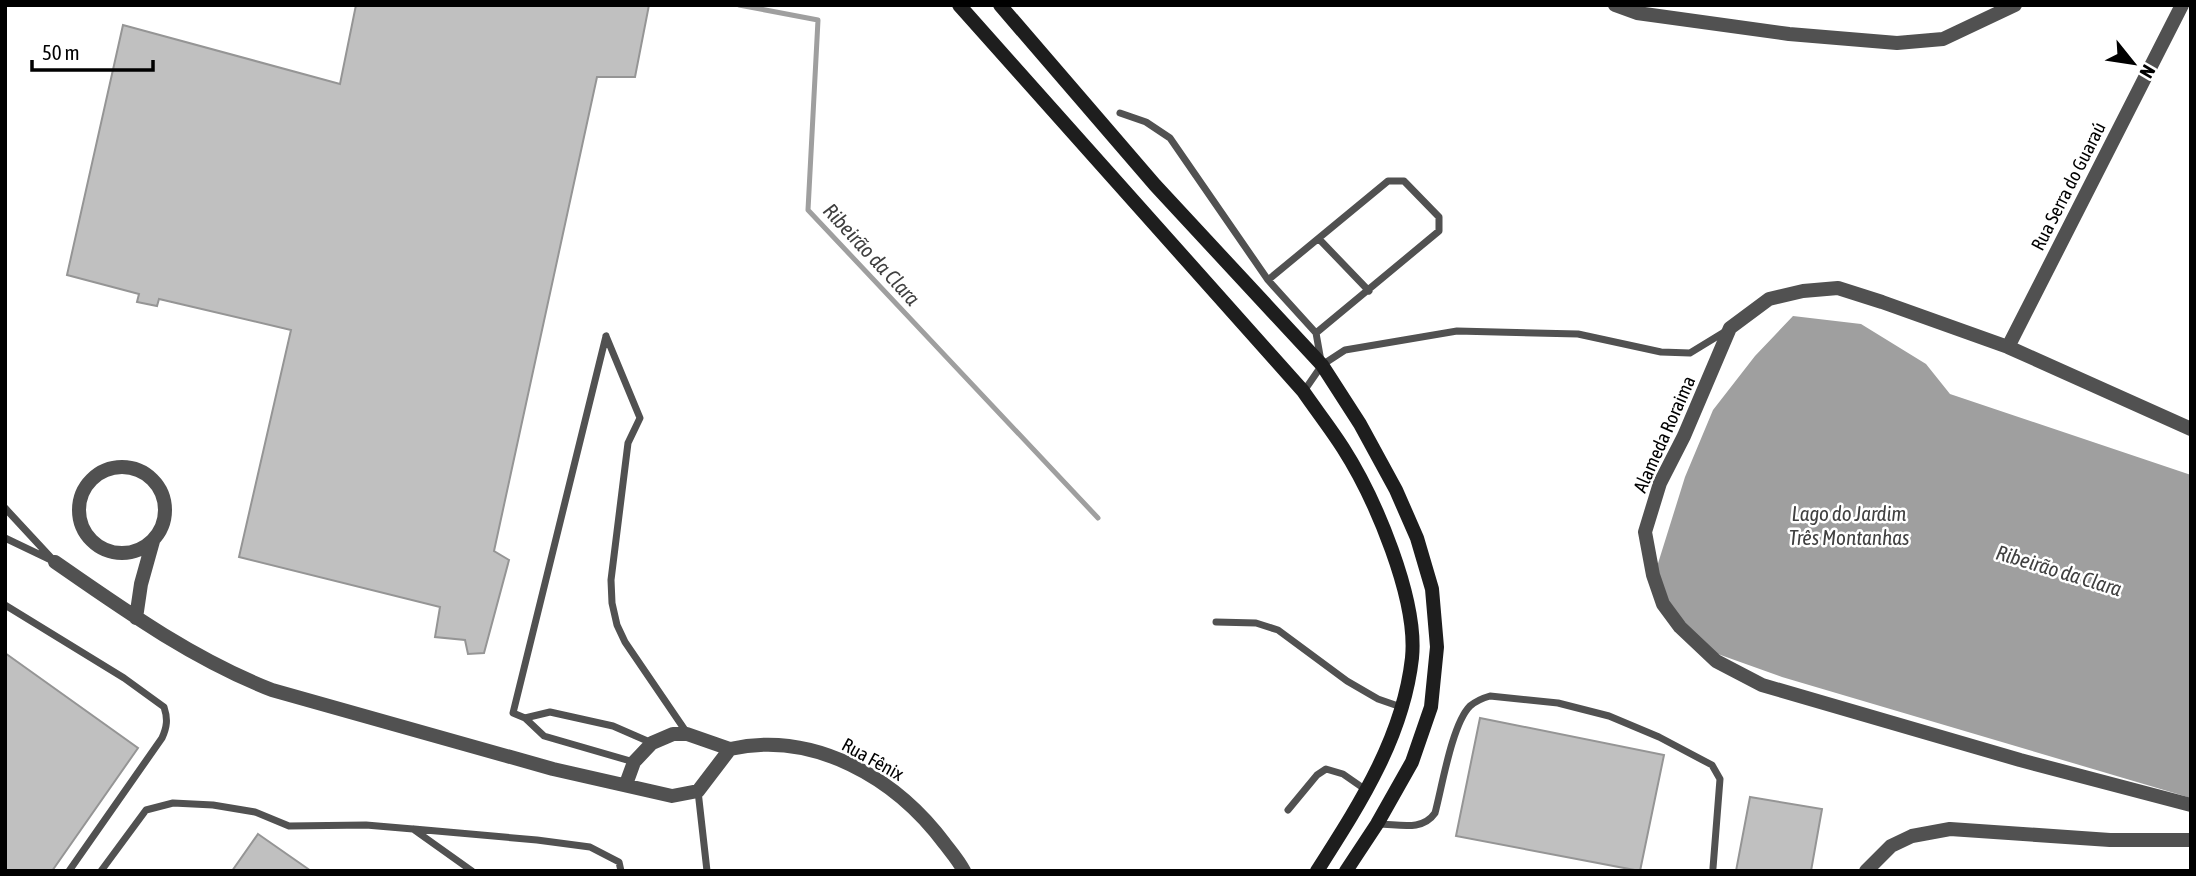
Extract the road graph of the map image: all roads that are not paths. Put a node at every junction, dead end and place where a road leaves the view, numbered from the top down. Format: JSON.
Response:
{"nodes":[{"id":1,"x":959,"y":5,"type":"edge"},
{"id":2,"x":1000,"y":5,"type":"edge"},
{"id":3,"x":1615,"y":5,"type":"edge"},
{"id":4,"x":2015,"y":5,"type":"edge"},
{"id":5,"x":2182,"y":5,"type":"edge"},
{"id":6,"x":1120,"y":113,"type":"dead end"},
{"id":7,"x":1319,"y":239,"type":"junction"},
{"id":8,"x":1268,"y":280,"type":"junction"},
{"id":9,"x":1369,"y":291,"type":"junction"},
{"id":10,"x":1730,"y":328,"type":"junction"},
{"id":11,"x":1316,"y":333,"type":"junction"},
{"id":12,"x":2008,"y":347,"type":"junction"},
{"id":13,"x":1322,"y":365,"type":"junction"},
{"id":14,"x":1303,"y":391,"type":"junction"},
{"id":15,"x":2191,"y":429,"type":"edge"},
{"id":16,"x":5,"y":508,"type":"edge"},
{"id":17,"x":5,"y":538,"type":"edge"},
{"id":18,"x":153,"y":541,"type":"junction"},
{"id":19,"x":55,"y":562,"type":"junction"},
{"id":20,"x":5,"y":606,"type":"edge"},
{"id":21,"x":135,"y":618,"type":"junction"},
{"id":22,"x":1216,"y":622,"type":"dead end"},
{"id":23,"x":1402,"y":707,"type":"junction"},
{"id":24,"x":525,"y":718,"type":"junction"},
{"id":25,"x":687,"y":734,"type":"junction"},
{"id":26,"x":652,"y":743,"type":"junction"},
{"id":27,"x":730,"y":749,"type":"junction"},
{"id":28,"x":634,"y":762,"type":"junction"},
{"id":29,"x":626,"y":784,"type":"junction"},
{"id":30,"x":1366,"y":790,"type":"junction"},
{"id":31,"x":698,"y":791,"type":"junction"},
{"id":32,"x":2191,"y":805,"type":"edge"},
{"id":33,"x":1288,"y":810,"type":"dead end"},
{"id":34,"x":1377,"y":824,"type":"junction"},
{"id":35,"x":413,"y":829,"type":"junction"},
{"id":36,"x":2191,"y":841,"type":"edge"},
{"id":37,"x":1713,"y":868,"type":"dead end"},
{"id":38,"x":69,"y":871,"type":"edge"},
{"id":39,"x":101,"y":871,"type":"edge"},
{"id":40,"x":472,"y":871,"type":"edge"},
{"id":41,"x":621,"y":871,"type":"edge"},
{"id":42,"x":707,"y":871,"type":"edge"},
{"id":43,"x":964,"y":871,"type":"edge"},
{"id":44,"x":1317,"y":871,"type":"edge"},
{"id":45,"x":1346,"y":871,"type":"edge"},
{"id":46,"x":1866,"y":871,"type":"edge"}],
"edges":[{"from":1,"to":14,"type":"main road"},
{"from":2,"to":13,"type":"main road"},
{"from":3,"to":4,"type":"street"},
{"from":5,"to":12,"type":"street","name":"Rua Serra do Guaraú"},
{"from":6,"to":8,"type":"lane"},
{"from":7,"to":8,"type":"lane"},
{"from":7,"to":9,"type":"lane"},
{"from":7,"to":9,"type":"lane"},
{"from":8,"to":11,"type":"lane"},
{"from":9,"to":11,"type":"lane"},
{"from":10,"to":12,"type":"street"},
{"from":10,"to":13,"type":"lane"},
{"from":10,"to":32,"type":"street","name":"Alameda Roraima"},
{"from":11,"to":13,"type":"lane"},
{"from":12,"to":15,"type":"street"},
{"from":13,"to":14,"type":"lane"},
{"from":13,"to":34,"type":"main road"},
{"from":14,"to":23,"type":"main road"},
{"from":16,"to":19,"type":"lane"},
{"from":17,"to":19,"type":"lane"},
{"from":18,"to":18,"type":"street"},
{"from":18,"to":21,"type":"street"},
{"from":19,"to":21,"type":"street"},
{"from":20,"to":38,"type":"lane"},
{"from":21,"to":29,"type":"street"},
{"from":22,"to":23,"type":"lane"},
{"from":23,"to":30,"type":"main road"},
{"from":24,"to":25,"type":"lane"},
{"from":24,"to":26,"type":"lane"},
{"from":24,"to":28,"type":"lane"},
{"from":25,"to":26,"type":"street"},
{"from":25,"to":27,"type":"street"},
{"from":26,"to":28,"type":"street"},
{"from":27,"to":31,"type":"street"},
{"from":27,"to":43,"type":"street","name":"Rua Fênix"},
{"from":28,"to":29,"type":"street"},
{"from":29,"to":31,"type":"street"},
{"from":30,"to":33,"type":"lane"},
{"from":30,"to":44,"type":"main road"},
{"from":31,"to":42,"type":"lane"},
{"from":34,"to":37,"type":"lane"},
{"from":34,"to":45,"type":"main road"},
{"from":35,"to":39,"type":"lane"},
{"from":35,"to":40,"type":"lane"},
{"from":35,"to":41,"type":"lane"},
{"from":36,"to":46,"type":"street"}]}
